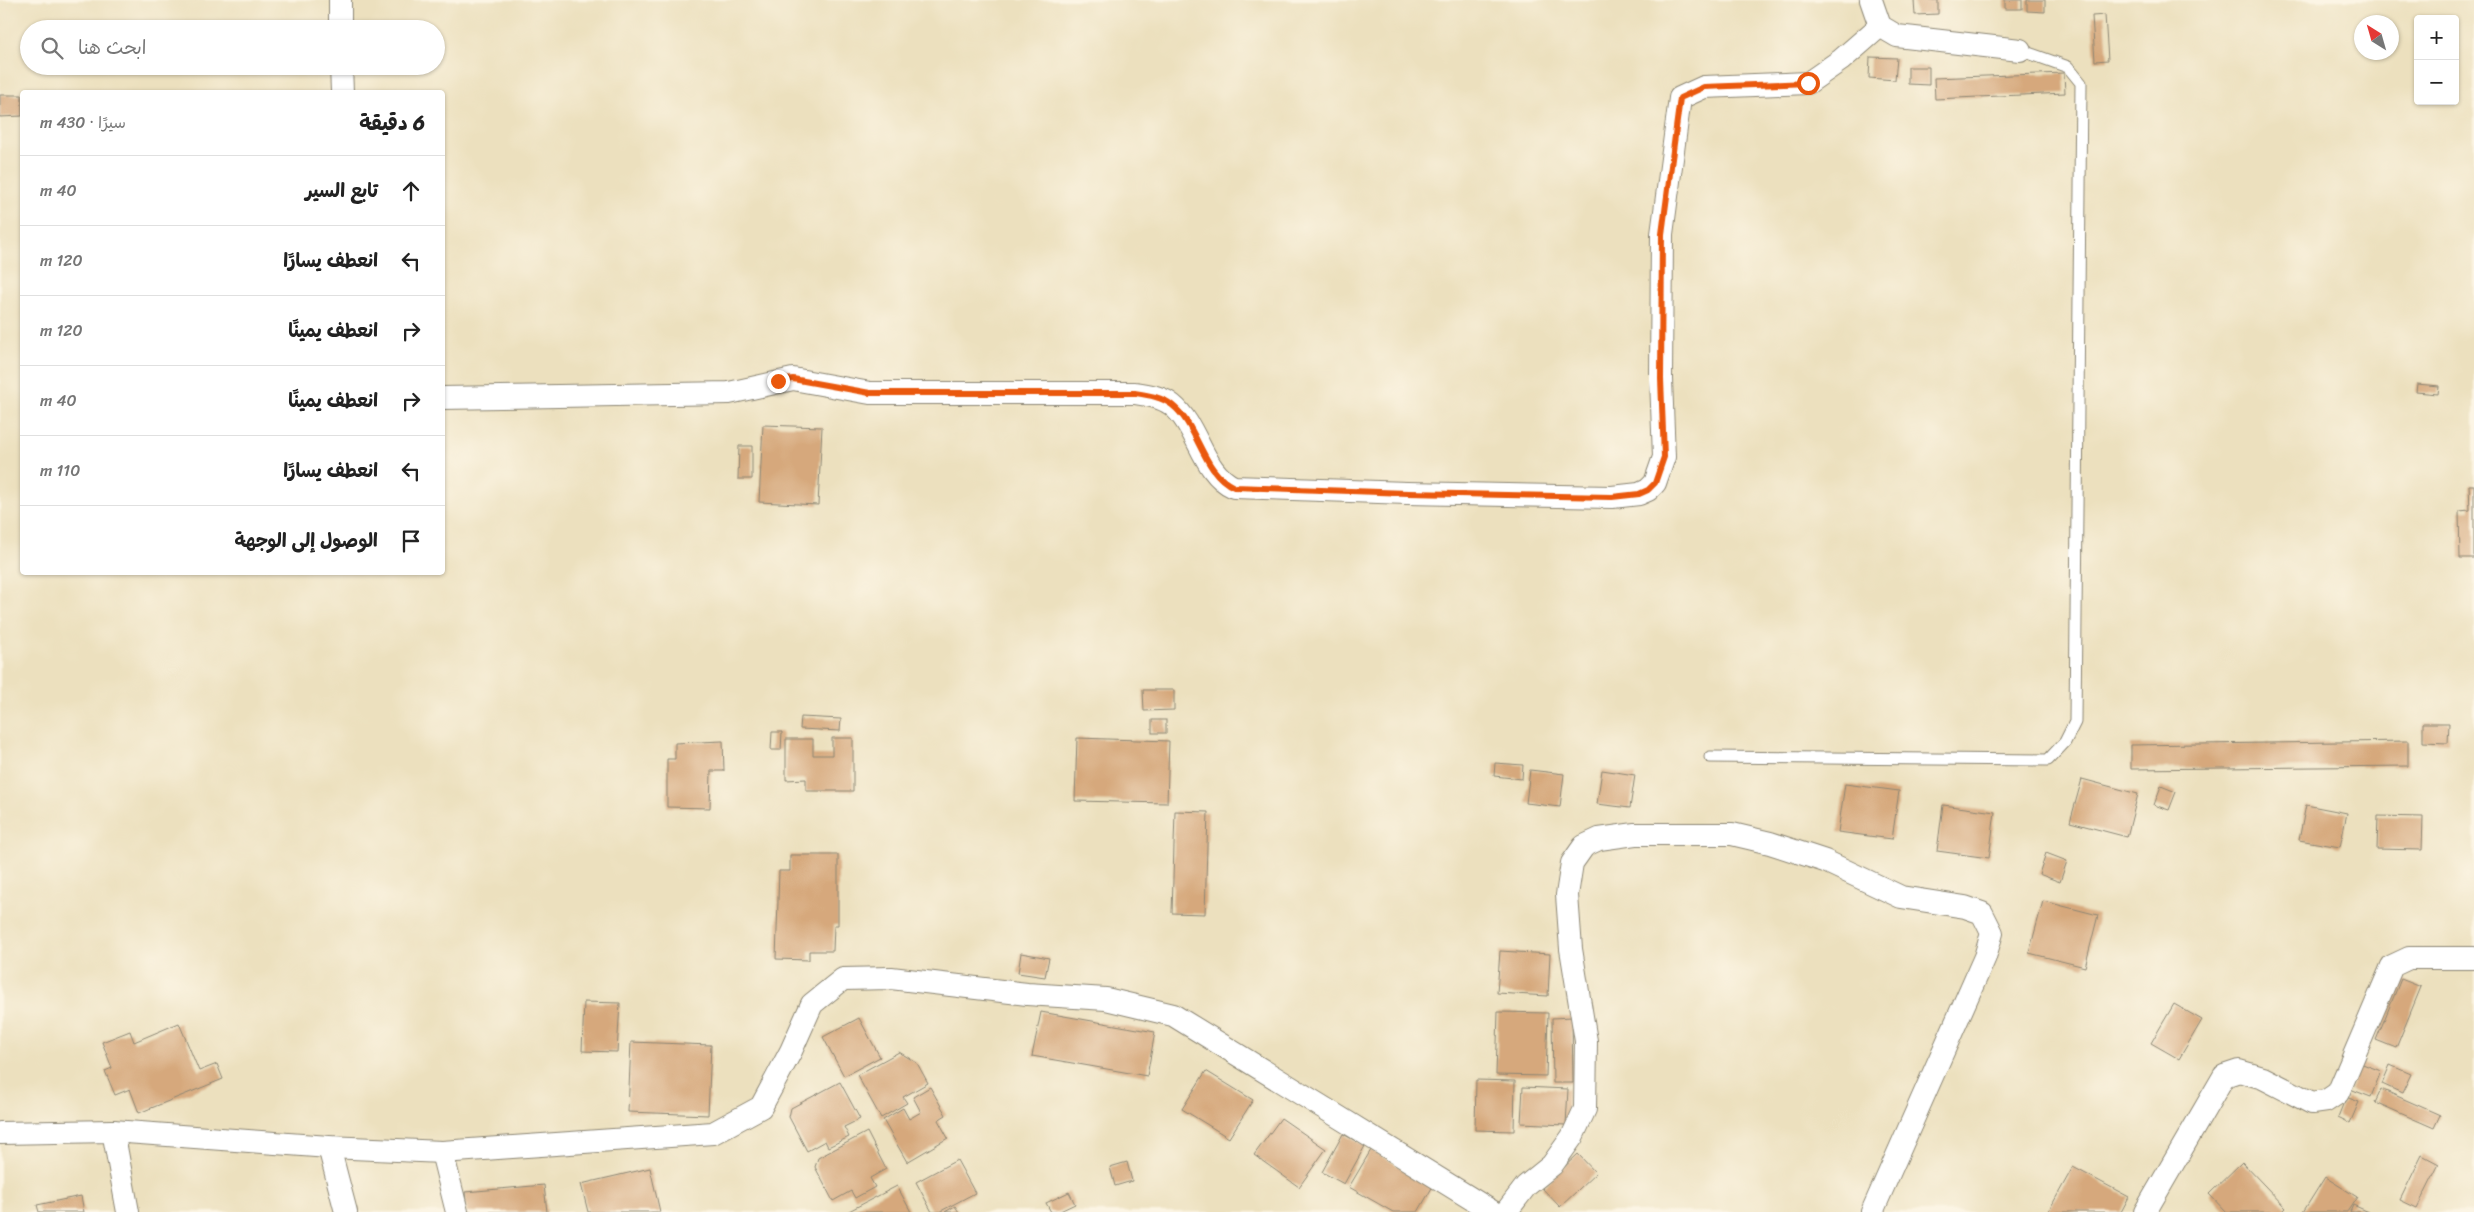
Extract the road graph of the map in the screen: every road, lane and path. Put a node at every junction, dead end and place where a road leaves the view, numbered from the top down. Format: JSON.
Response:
{"nodes":[{"id":1,"x":340,"y":0,"type":"edge"},
{"id":2,"x":1872,"y":0,"type":"edge"},
{"id":3,"x":340,"y":20,"type":"edge"},
{"id":4,"x":1880,"y":26,"type":"junction"},
{"id":5,"x":2020,"y":50,"type":"joint"},
{"id":6,"x":341,"y":75,"type":"edge"},
{"id":7,"x":342,"y":90,"type":"edge"},
{"id":8,"x":445,"y":398,"type":"edge"},
{"id":9,"x":1710,"y":757,"type":"dead end"},
{"id":10,"x":2474,"y":958,"type":"edge"},
{"id":11,"x":113,"y":1131,"type":"junction"},
{"id":12,"x":0,"y":1133,"type":"edge"},
{"id":13,"x":329,"y":1147,"type":"junction"},
{"id":14,"x":442,"y":1152,"type":"junction"},
{"id":15,"x":128,"y":1212,"type":"edge"},
{"id":16,"x":346,"y":1212,"type":"edge"},
{"id":17,"x":457,"y":1212,"type":"edge"},
{"id":18,"x":1493,"y":1212,"type":"edge"},
{"id":19,"x":1506,"y":1212,"type":"edge"},
{"id":20,"x":1872,"y":1212,"type":"edge"},
{"id":21,"x":2145,"y":1212,"type":"edge"}],
"edges":[{"from":1,"to":3,"type":"street"},
{"from":2,"to":4,"type":"street"},
{"from":4,"to":5,"type":"street"},
{"from":4,"to":8,"type":"street"},
{"from":5,"to":9,"type":"lane"},
{"from":6,"to":7,"type":"street"},
{"from":10,"to":21,"type":"street"},
{"from":11,"to":12,"type":"street"},
{"from":11,"to":13,"type":"street"},
{"from":11,"to":15,"type":"street"},
{"from":13,"to":14,"type":"street"},
{"from":13,"to":16,"type":"street"},
{"from":14,"to":17,"type":"street"},
{"from":14,"to":18,"type":"street"},
{"from":19,"to":20,"type":"street"}]}
